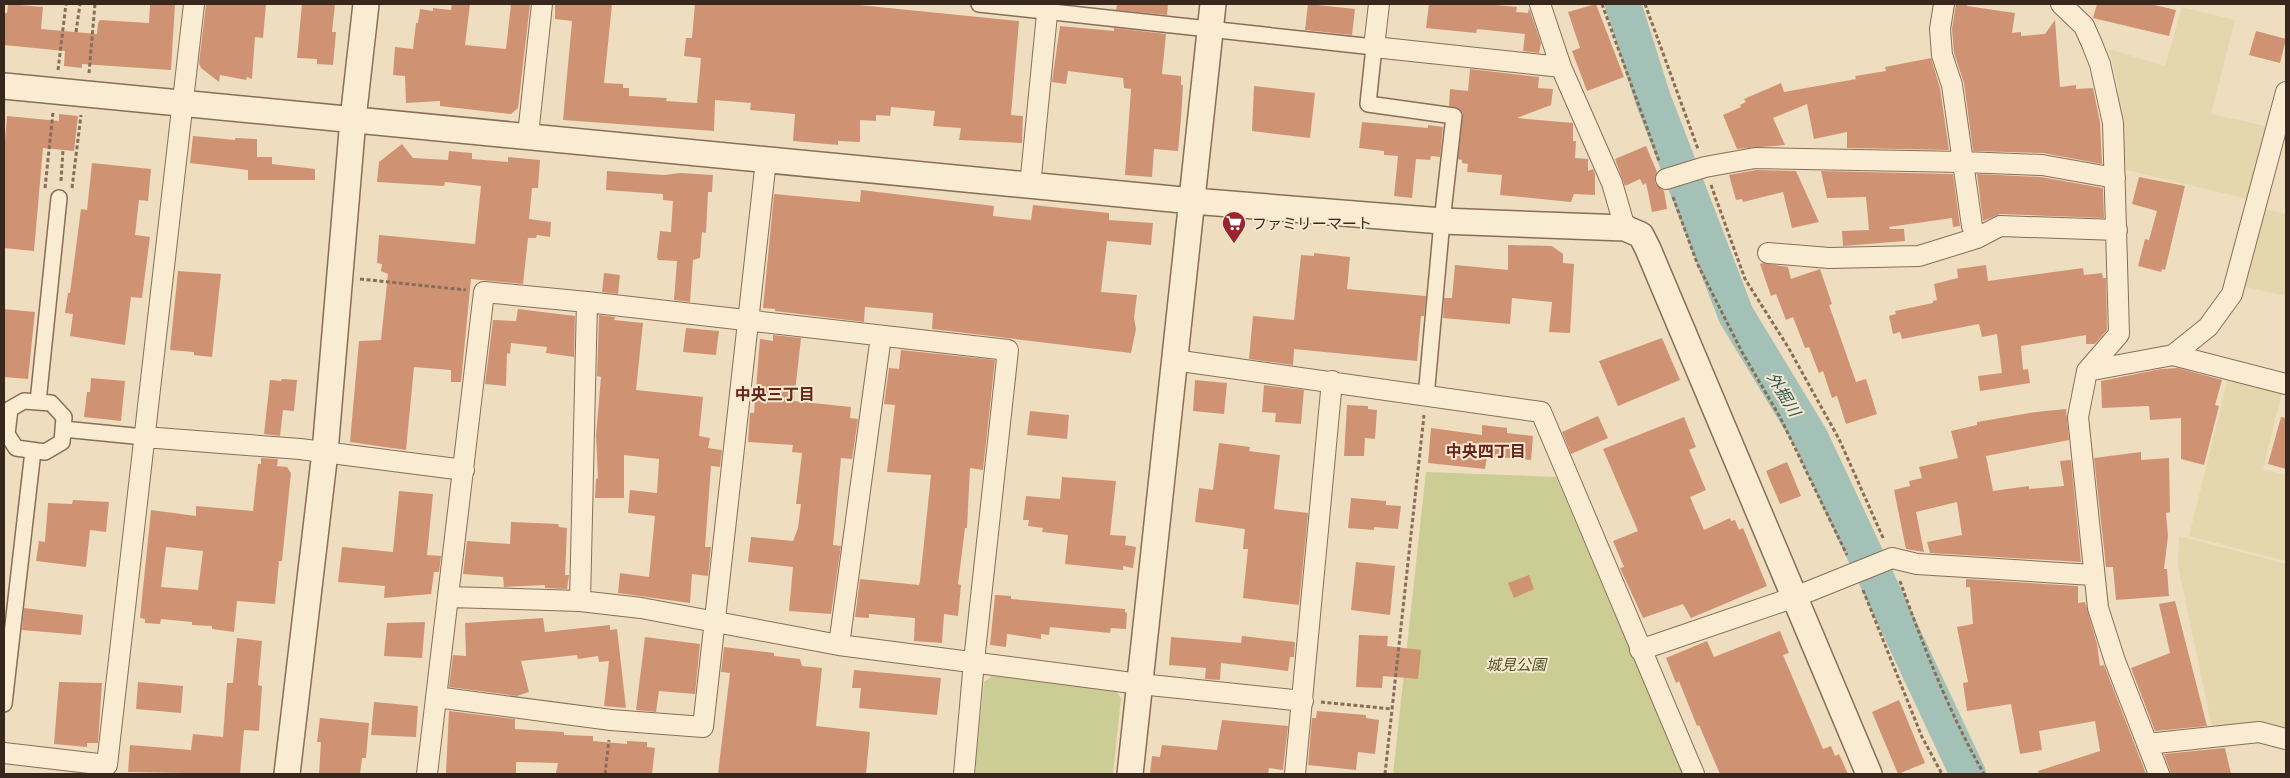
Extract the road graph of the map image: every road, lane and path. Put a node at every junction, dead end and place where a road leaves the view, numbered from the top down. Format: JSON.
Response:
{"nodes":[{"id":1,"x":66,"y":4,"type":"edge"},
{"id":2,"x":80,"y":4,"type":"edge"},
{"id":3,"x":95,"y":4,"type":"edge"},
{"id":4,"x":194,"y":4,"type":"edge"},
{"id":5,"x":366,"y":4,"type":"edge"},
{"id":6,"x":542,"y":4,"type":"edge"},
{"id":7,"x":979,"y":4,"type":"edge"},
{"id":8,"x":1379,"y":4,"type":"edge"},
{"id":9,"x":1540,"y":4,"type":"edge"},
{"id":10,"x":1602,"y":4,"type":"edge"},
{"id":11,"x":1645,"y":4,"type":"edge"},
{"id":12,"x":1944,"y":4,"type":"edge"},
{"id":13,"x":2061,"y":4,"type":"edge"},
{"id":14,"x":1048,"y":7,"type":"edge"},
{"id":15,"x":1212,"y":16,"type":"edge"},
{"id":16,"x":76,"y":32,"type":"dead end"},
{"id":17,"x":1374,"y":47,"type":"junction"},
{"id":18,"x":1561,"y":67,"type":"junction"},
{"id":19,"x":58,"y":70,"type":"dead end"},
{"id":20,"x":89,"y":74,"type":"dead end"},
{"id":21,"x":4,"y":86,"type":"edge"},
{"id":22,"x":2286,"y":92,"type":"edge"},
{"id":23,"x":183,"y":103,"type":"junction"},
{"id":24,"x":53,"y":112,"type":"dead end"},
{"id":25,"x":81,"y":114,"type":"dead end"},
{"id":26,"x":353,"y":119,"type":"junction"},
{"id":27,"x":528,"y":135,"type":"junction"},
{"id":28,"x":64,"y":150,"type":"dead end"},
{"id":29,"x":766,"y":160,"type":"junction"},
{"id":30,"x":1963,"y":162,"type":"junction"},
{"id":31,"x":1705,"y":167,"type":"junction"},
{"id":32,"x":2115,"y":178,"type":"junction"},
{"id":33,"x":1666,"y":179,"type":"junction"},
{"id":34,"x":1030,"y":186,"type":"junction"},
{"id":35,"x":59,"y":198,"type":"junction"},
{"id":36,"x":1193,"y":201,"type":"junction"},
{"id":37,"x":1442,"y":221,"type":"junction"},
{"id":38,"x":1625,"y":228,"type":"junction"},
{"id":39,"x":2117,"y":230,"type":"junction"},
{"id":40,"x":1976,"y":238,"type":"junction"},
{"id":41,"x":1768,"y":253,"type":"dead end"},
{"id":42,"x":339,"y":276,"type":"junction"},
{"id":43,"x":484,"y":292,"type":"junction"},
{"id":44,"x":586,"y":302,"type":"junction"},
{"id":45,"x":747,"y":320,"type":"junction"},
{"id":46,"x":881,"y":336,"type":"junction"},
{"id":47,"x":2173,"y":355,"type":"junction"},
{"id":48,"x":1174,"y":360,"type":"junction"},
{"id":49,"x":2087,"y":371,"type":"junction"},
{"id":50,"x":1332,"y":381,"type":"junction"},
{"id":51,"x":2286,"y":384,"type":"edge"},
{"id":52,"x":1426,"y":397,"type":"junction"},
{"id":53,"x":38,"y":402,"type":"junction"},
{"id":54,"x":6,"y":422,"type":"edge"},
{"id":55,"x":63,"y":428,"type":"junction"},
{"id":56,"x":144,"y":438,"type":"junction"},
{"id":57,"x":33,"y":451,"type":"junction"},
{"id":58,"x":325,"y":452,"type":"junction"},
{"id":59,"x":464,"y":470,"type":"junction"},
{"id":60,"x":1892,"y":558,"type":"junction"},
{"id":61,"x":1855,"y":571,"type":"junction"},
{"id":62,"x":2093,"y":575,"type":"junction"},
{"id":63,"x":1795,"y":596,"type":"junction"},
{"id":64,"x":450,"y":597,"type":"junction"},
{"id":65,"x":580,"y":601,"type":"junction"},
{"id":66,"x":714,"y":623,"type":"junction"},
{"id":67,"x":839,"y":645,"type":"junction"},
{"id":68,"x":1640,"y":650,"type":"junction"},
{"id":69,"x":974,"y":661,"type":"junction"},
{"id":70,"x":1140,"y":684,"type":"junction"},
{"id":71,"x":436,"y":697,"type":"junction"},
{"id":72,"x":1303,"y":701,"type":"junction"},
{"id":73,"x":4,"y":704,"type":"edge"},
{"id":74,"x":1392,"y":708,"type":"junction"},
{"id":75,"x":611,"y":720,"type":"junction"},
{"id":76,"x":2286,"y":739,"type":"edge"},
{"id":77,"x":2147,"y":744,"type":"junction"},
{"id":78,"x":4,"y":753,"type":"edge"},
{"id":79,"x":287,"y":774,"type":"edge"},
{"id":80,"x":427,"y":774,"type":"edge"},
{"id":81,"x":605,"y":774,"type":"edge"},
{"id":82,"x":964,"y":774,"type":"edge"},
{"id":83,"x":1130,"y":774,"type":"edge"},
{"id":84,"x":1295,"y":774,"type":"edge"},
{"id":85,"x":1385,"y":774,"type":"edge"},
{"id":86,"x":1694,"y":774,"type":"edge"},
{"id":87,"x":1868,"y":774,"type":"edge"},
{"id":88,"x":1942,"y":774,"type":"edge"},
{"id":89,"x":1984,"y":774,"type":"edge"},
{"id":90,"x":2159,"y":774,"type":"edge"}],
"edges":[{"from":1,"to":19,"type":"path"},
{"from":2,"to":16,"type":"path"},
{"from":3,"to":20,"type":"path"},
{"from":4,"to":23,"type":"street"},
{"from":5,"to":26,"type":"street"},
{"from":6,"to":27,"type":"street"},
{"from":7,"to":14,"type":"street"},
{"from":8,"to":17,"type":"street"},
{"from":9,"to":18,"type":"street"},
{"from":10,"to":33,"type":"path"},
{"from":11,"to":31,"type":"path"},
{"from":12,"to":30,"type":"street"},
{"from":13,"to":32,"type":"street"},
{"from":14,"to":15,"type":"street"},
{"from":14,"to":34,"type":"street"},
{"from":15,"to":17,"type":"street"},
{"from":15,"to":36,"type":"street"},
{"from":17,"to":18,"type":"street"},
{"from":17,"to":37,"type":"street"},
{"from":18,"to":38,"type":"street"},
{"from":21,"to":23,"type":"street"},
{"from":22,"to":47,"type":"street"},
{"from":23,"to":26,"type":"street"},
{"from":23,"to":56,"type":"street"},
{"from":24,"to":35,"type":"path"},
{"from":25,"to":35,"type":"path"},
{"from":26,"to":27,"type":"street"},
{"from":26,"to":42,"type":"street"},
{"from":27,"to":29,"type":"street"},
{"from":28,"to":35,"type":"path"},
{"from":29,"to":34,"type":"street"},
{"from":29,"to":45,"type":"street"},
{"from":30,"to":31,"type":"street"},
{"from":30,"to":32,"type":"street"},
{"from":30,"to":40,"type":"street"},
{"from":31,"to":33,"type":"street"},
{"from":31,"to":60,"type":"path"},
{"from":32,"to":39,"type":"street"},
{"from":33,"to":61,"type":"path"},
{"from":34,"to":36,"type":"street"},
{"from":35,"to":53,"type":"street"},
{"from":36,"to":37,"type":"street"},
{"from":36,"to":48,"type":"street"},
{"from":37,"to":38,"type":"street"},
{"from":37,"to":52,"type":"street"},
{"from":38,"to":63,"type":"street"},
{"from":39,"to":40,"type":"street"},
{"from":39,"to":49,"type":"street"},
{"from":40,"to":41,"type":"street"},
{"from":42,"to":43,"type":"path"},
{"from":42,"to":58,"type":"street"},
{"from":43,"to":44,"type":"street"},
{"from":43,"to":59,"type":"street"},
{"from":44,"to":45,"type":"street"},
{"from":44,"to":65,"type":"street"},
{"from":45,"to":46,"type":"street"},
{"from":45,"to":66,"type":"street"},
{"from":46,"to":67,"type":"street"},
{"from":46,"to":69,"type":"street"},
{"from":47,"to":49,"type":"street"},
{"from":47,"to":51,"type":"street"},
{"from":48,"to":50,"type":"street"},
{"from":48,"to":70,"type":"street"},
{"from":49,"to":62,"type":"street"},
{"from":50,"to":52,"type":"street"},
{"from":50,"to":72,"type":"street"},
{"from":52,"to":68,"type":"street"},
{"from":52,"to":74,"type":"path"},
{"from":53,"to":54,"type":"street"},
{"from":53,"to":55,"type":"street"},
{"from":54,"to":57,"type":"street"},
{"from":55,"to":56,"type":"street"},
{"from":55,"to":57,"type":"street"},
{"from":56,"to":58,"type":"street"},
{"from":56,"to":78,"type":"street"},
{"from":57,"to":73,"type":"street"},
{"from":58,"to":59,"type":"street"},
{"from":58,"to":79,"type":"street"},
{"from":59,"to":64,"type":"street"},
{"from":60,"to":61,"type":"street"},
{"from":60,"to":62,"type":"street"},
{"from":60,"to":89,"type":"path"},
{"from":61,"to":63,"type":"street"},
{"from":61,"to":88,"type":"path"},
{"from":62,"to":77,"type":"street"},
{"from":63,"to":68,"type":"street"},
{"from":63,"to":87,"type":"street"},
{"from":64,"to":65,"type":"street"},
{"from":64,"to":71,"type":"street"},
{"from":65,"to":66,"type":"street"},
{"from":66,"to":67,"type":"street"},
{"from":66,"to":75,"type":"street"},
{"from":67,"to":69,"type":"street"},
{"from":68,"to":86,"type":"street"},
{"from":69,"to":70,"type":"street"},
{"from":69,"to":82,"type":"street"},
{"from":70,"to":72,"type":"street"},
{"from":70,"to":83,"type":"street"},
{"from":71,"to":75,"type":"street"},
{"from":71,"to":80,"type":"street"},
{"from":72,"to":74,"type":"path"},
{"from":72,"to":84,"type":"street"},
{"from":74,"to":85,"type":"path"},
{"from":75,"to":81,"type":"path"},
{"from":76,"to":77,"type":"street"},
{"from":77,"to":90,"type":"street"}]}
